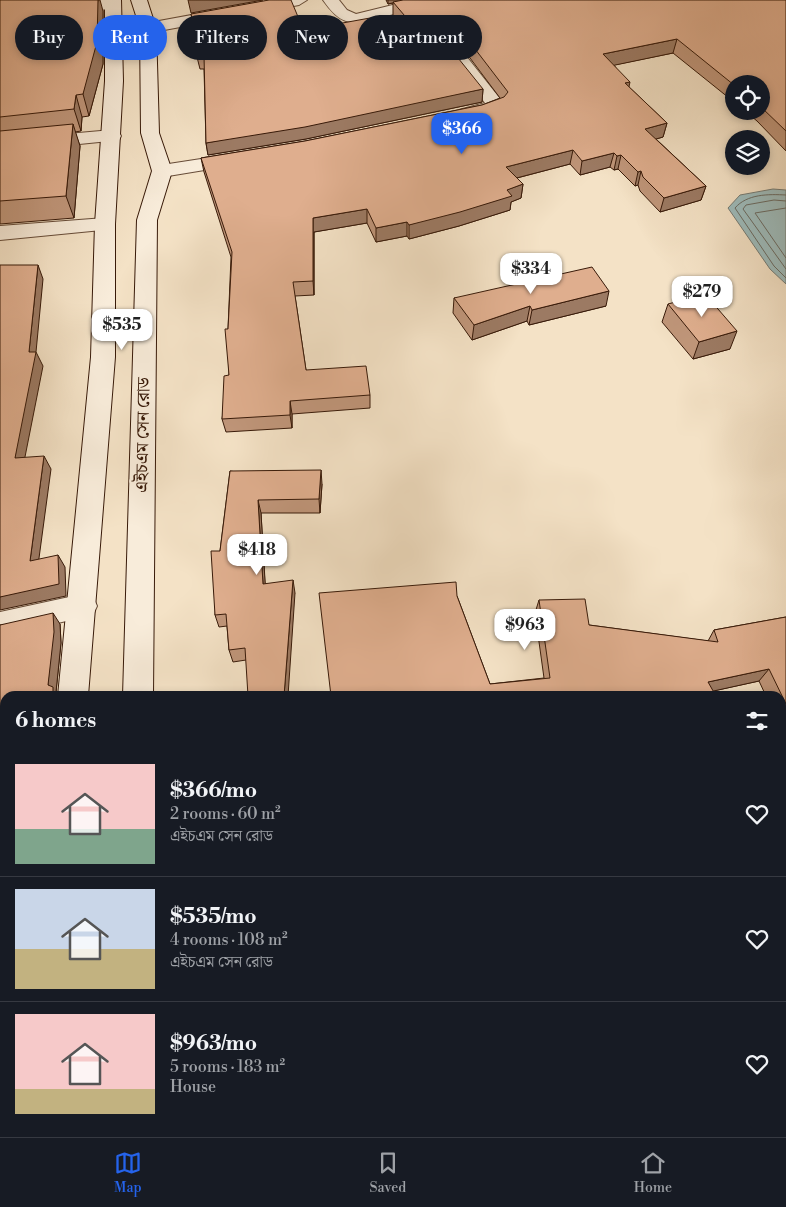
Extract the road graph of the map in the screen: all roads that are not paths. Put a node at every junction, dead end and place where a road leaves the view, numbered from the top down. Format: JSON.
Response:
{"nodes":[{"id":1,"x":139,"y":0,"type":"edge"},
{"id":2,"x":299,"y":0,"type":"edge"},
{"id":3,"x":331,"y":0,"type":"edge"},
{"id":4,"x":433,"y":0,"type":"edge"},
{"id":5,"x":113,"y":2,"type":"edge"},
{"id":6,"x":0,"y":11,"type":"edge"},
{"id":7,"x":380,"y":13,"type":"junction"},
{"id":8,"x":144,"y":15,"type":"edge"},
{"id":9,"x":167,"y":24,"type":"edge"},
{"id":10,"x":149,"y":60,"type":"edge"},
{"id":11,"x":452,"y":117,"type":"edge"},
{"id":12,"x":112,"y":136,"type":"junction"},
{"id":13,"x":0,"y":146,"type":"edge"},
{"id":14,"x":261,"y":156,"type":"edge"},
{"id":15,"x":162,"y":171,"type":"junction"},
{"id":16,"x":105,"y":224,"type":"junction"},
{"id":17,"x":0,"y":233,"type":"edge"},
{"id":18,"x":83,"y":606,"type":"junction"},
{"id":19,"x":0,"y":624,"type":"edge"},
{"id":20,"x":74,"y":691,"type":"edge"},
{"id":21,"x":138,"y":691,"type":"edge"}],
"edges":[{"from":1,"to":8,"type":"main road"},
{"from":2,"to":9,"type":"main road"},
{"from":3,"to":7,"type":"main road"},
{"from":4,"to":7,"type":"main road"},
{"from":5,"to":6,"type":"main road"},
{"from":5,"to":12,"type":"main road"},
{"from":7,"to":11,"type":"main road"},
{"from":10,"to":15,"type":"main road"},
{"from":12,"to":13,"type":"main road"},
{"from":12,"to":16,"type":"main road"},
{"from":14,"to":15,"type":"main road"},
{"from":15,"to":21,"type":"main road","name":"এইচএম সেন রোড"},
{"from":16,"to":17,"type":"main road"},
{"from":16,"to":18,"type":"main road"},
{"from":18,"to":19,"type":"main road"},
{"from":18,"to":20,"type":"main road"}]}
